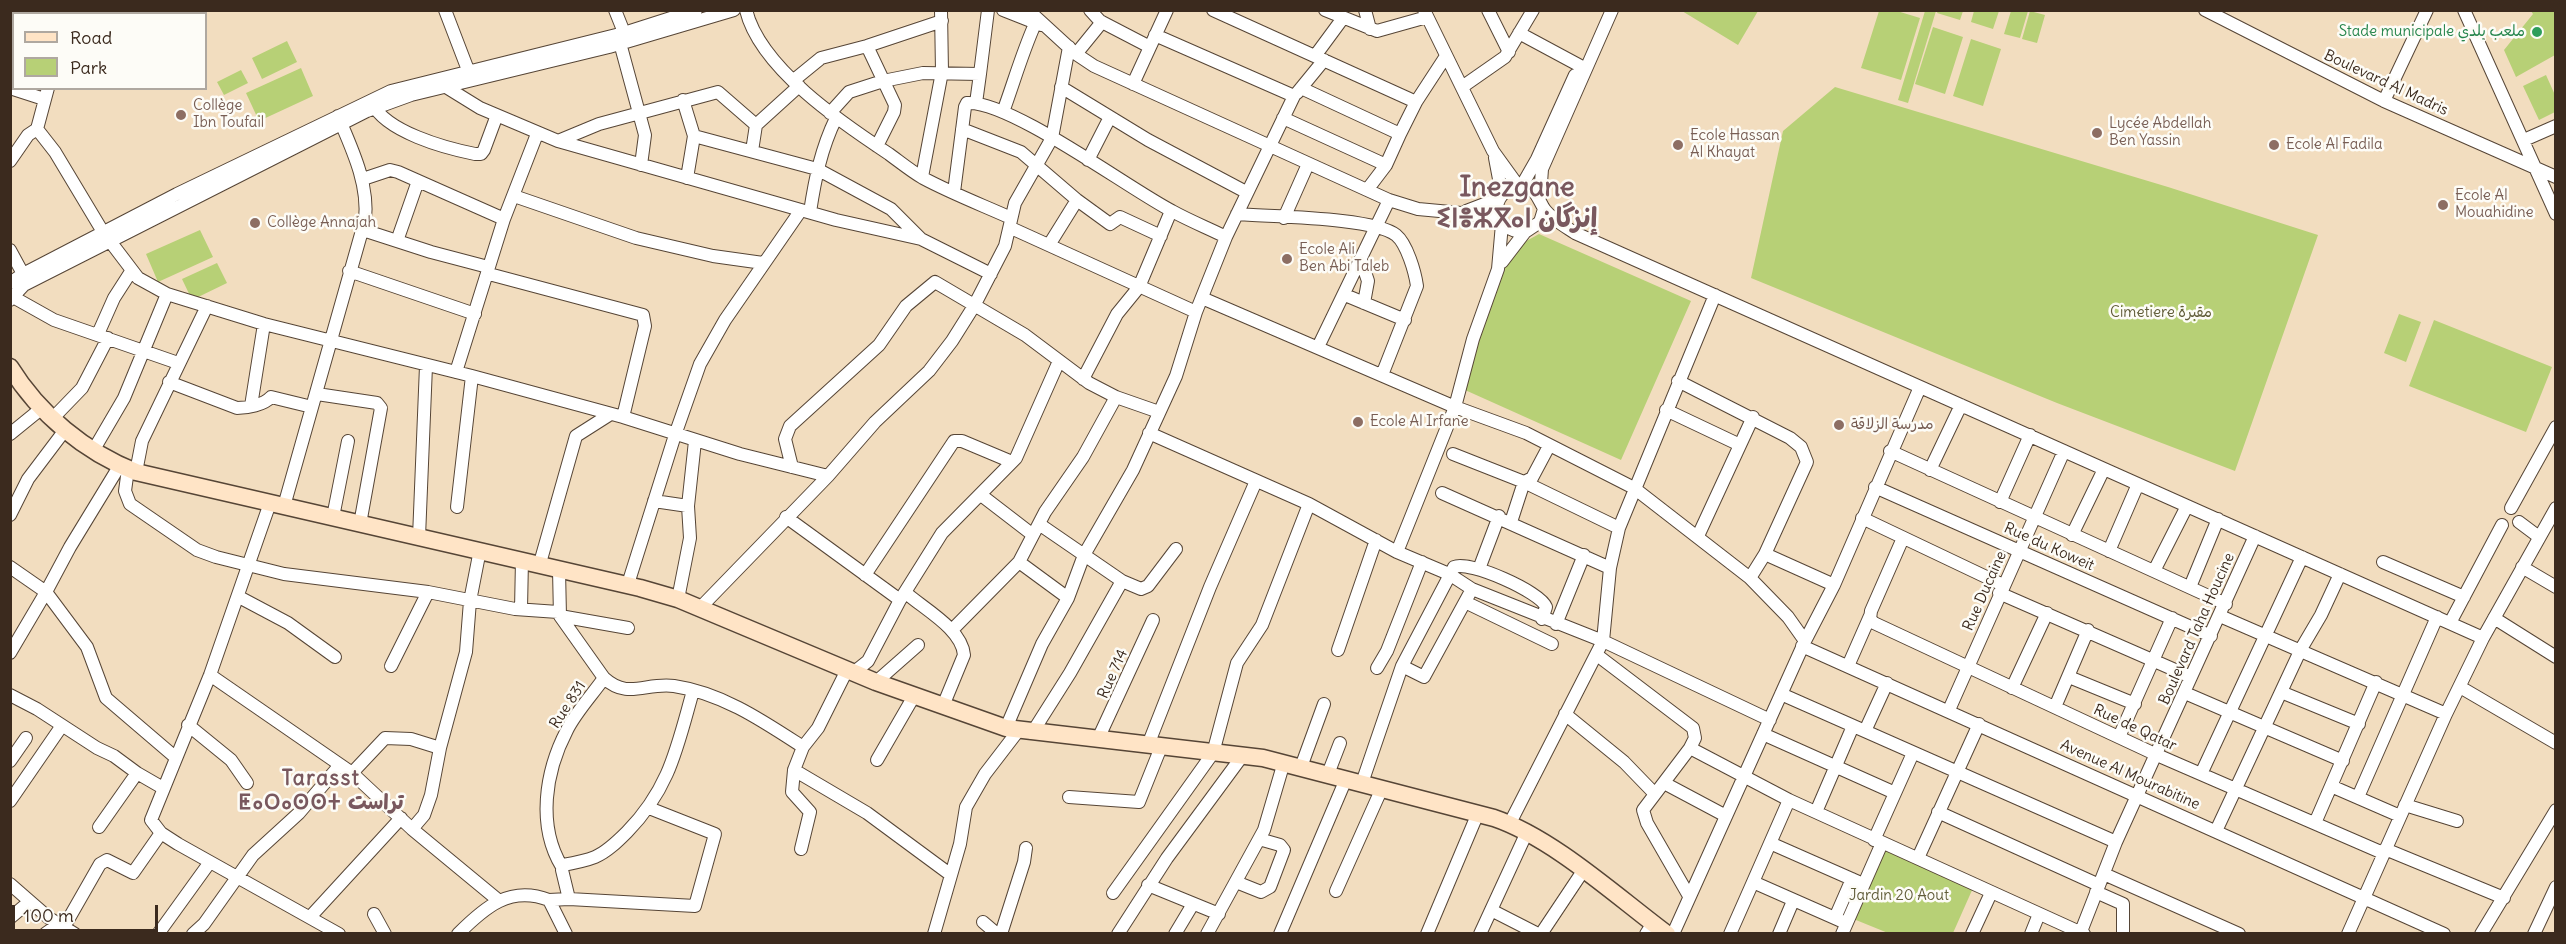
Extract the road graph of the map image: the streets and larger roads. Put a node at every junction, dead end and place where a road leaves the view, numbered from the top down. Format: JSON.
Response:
{"nodes":[{"id":1,"x":445,"y":10,"type":"edge"},
{"id":2,"x":615,"y":10,"type":"edge"},
{"id":3,"x":696,"y":10,"type":"edge"},
{"id":4,"x":734,"y":10,"type":"edge"},
{"id":5,"x":746,"y":10,"type":"edge"},
{"id":6,"x":988,"y":10,"type":"edge"},
{"id":7,"x":1003,"y":10,"type":"edge"},
{"id":8,"x":1028,"y":10,"type":"edge"},
{"id":9,"x":1214,"y":10,"type":"edge"},
{"id":10,"x":1325,"y":10,"type":"edge"},
{"id":11,"x":1365,"y":10,"type":"edge"},
{"id":12,"x":1488,"y":10,"type":"edge"},
{"id":13,"x":1533,"y":10,"type":"edge"},
{"id":14,"x":1604,"y":10,"type":"edge"},
{"id":15,"x":1612,"y":10,"type":"edge"},
{"id":16,"x":2205,"y":10,"type":"edge"},
{"id":17,"x":2427,"y":10,"type":"edge"},
{"id":18,"x":2464,"y":10,"type":"edge"},
{"id":19,"x":1164,"y":12,"type":"edge"},
{"id":20,"x":1096,"y":14,"type":"edge"},
{"id":21,"x":1425,"y":14,"type":"edge"},
{"id":22,"x":941,"y":16,"type":"edge"},
{"id":23,"x":1343,"y":18,"type":"junction"},
{"id":24,"x":1040,"y":25,"type":"junction"},
{"id":25,"x":1370,"y":29,"type":"junction"},
{"id":26,"x":1519,"y":33,"type":"junction"},
{"id":27,"x":1155,"y":35,"type":"junction"},
{"id":28,"x":624,"y":39,"type":"junction"},
{"id":29,"x":867,"y":46,"type":"junction"},
{"id":30,"x":1150,"y":47,"type":"junction"},
{"id":31,"x":1073,"y":51,"type":"junction"},
{"id":32,"x":1509,"y":52,"type":"junction"},
{"id":33,"x":1446,"y":56,"type":"junction"},
{"id":34,"x":1320,"y":58,"type":"junction"},
{"id":35,"x":1582,"y":67,"type":"junction"},
{"id":36,"x":468,"y":70,"type":"junction"},
{"id":37,"x":942,"y":72,"type":"junction"},
{"id":38,"x":980,"y":74,"type":"junction"},
{"id":39,"x":883,"y":81,"type":"junction"},
{"id":40,"x":797,"y":83,"type":"junction"},
{"id":41,"x":1133,"y":84,"type":"junction"},
{"id":42,"x":446,"y":87,"type":"junction"},
{"id":43,"x":1061,"y":87,"type":"junction"},
{"id":44,"x":1462,"y":87,"type":"junction"},
{"id":45,"x":20,"y":90,"type":"edge"},
{"id":46,"x":1298,"y":92,"type":"junction"},
{"id":47,"x":46,"y":94,"type":"edge"},
{"id":48,"x":683,"y":100,"type":"junction"},
{"id":49,"x":2384,"y":101,"type":"junction"},
{"id":50,"x":1416,"y":102,"type":"junction"},
{"id":51,"x":976,"y":103,"type":"junction"},
{"id":52,"x":372,"y":104,"type":"junction"},
{"id":53,"x":1003,"y":112,"type":"junction"},
{"id":54,"x":637,"y":113,"type":"junction"},
{"id":55,"x":497,"y":115,"type":"junction"},
{"id":56,"x":833,"y":116,"type":"junction"},
{"id":57,"x":1110,"y":117,"type":"junction"},
{"id":58,"x":1283,"y":118,"type":"junction"},
{"id":59,"x":340,"y":119,"type":"junction"},
{"id":60,"x":756,"y":125,"type":"junction"},
{"id":61,"x":2556,"y":126,"type":"edge"},
{"id":62,"x":37,"y":129,"type":"junction"},
{"id":63,"x":962,"y":129,"type":"junction"},
{"id":64,"x":537,"y":134,"type":"junction"},
{"id":65,"x":1400,"y":134,"type":"junction"},
{"id":66,"x":694,"y":136,"type":"junction"},
{"id":67,"x":1052,"y":138,"type":"junction"},
{"id":68,"x":2524,"y":140,"type":"junction"},
{"id":69,"x":558,"y":141,"type":"junction"},
{"id":70,"x":1269,"y":145,"type":"junction"},
{"id":71,"x":877,"y":146,"type":"junction"},
{"id":72,"x":752,"y":151,"type":"junction"},
{"id":73,"x":1493,"y":151,"type":"junction"},
{"id":74,"x":1088,"y":160,"type":"junction"},
{"id":75,"x":10,"y":161,"type":"edge"},
{"id":76,"x":1308,"y":164,"type":"junction"},
{"id":77,"x":641,"y":165,"type":"junction"},
{"id":78,"x":1386,"y":165,"type":"junction"},
{"id":79,"x":1037,"y":167,"type":"junction"},
{"id":80,"x":2535,"y":167,"type":"junction"},
{"id":81,"x":817,"y":169,"type":"junction"},
{"id":82,"x":922,"y":177,"type":"junction"},
{"id":83,"x":2556,"y":177,"type":"edge"},
{"id":84,"x":687,"y":178,"type":"junction"},
{"id":85,"x":363,"y":179,"type":"junction"},
{"id":86,"x":418,"y":181,"type":"junction"},
{"id":87,"x":1520,"y":187,"type":"junction"},
{"id":88,"x":1367,"y":190,"type":"junction"},
{"id":89,"x":954,"y":192,"type":"junction"},
{"id":90,"x":1246,"y":192,"type":"junction"},
{"id":91,"x":514,"y":196,"type":"junction"},
{"id":92,"x":1501,"y":197,"type":"junction"},
{"id":93,"x":1077,"y":200,"type":"junction"},
{"id":94,"x":1389,"y":200,"type":"junction"},
{"id":95,"x":1542,"y":203,"type":"junction"},
{"id":96,"x":806,"y":211,"type":"junction"},
{"id":97,"x":1171,"y":211,"type":"junction"},
{"id":98,"x":1462,"y":213,"type":"junction"},
{"id":99,"x":2556,"y":213,"type":"edge"},
{"id":100,"x":1237,"y":214,"type":"junction"},
{"id":101,"x":1284,"y":218,"type":"junction"},
{"id":102,"x":504,"y":219,"type":"junction"},
{"id":103,"x":1011,"y":223,"type":"junction"},
{"id":104,"x":1501,"y":223,"type":"junction"},
{"id":105,"x":1375,"y":225,"type":"junction"},
{"id":106,"x":363,"y":230,"type":"junction"},
{"id":107,"x":1531,"y":230,"type":"junction"},
{"id":108,"x":1575,"y":233,"type":"junction"},
{"id":109,"x":1161,"y":236,"type":"junction"},
{"id":110,"x":107,"y":237,"type":"junction"},
{"id":111,"x":1226,"y":237,"type":"junction"},
{"id":112,"x":921,"y":239,"type":"junction"},
{"id":113,"x":397,"y":241,"type":"junction"},
{"id":114,"x":1049,"y":245,"type":"junction"},
{"id":115,"x":10,"y":250,"type":"edge"},
{"id":116,"x":1361,"y":260,"type":"junction"},
{"id":117,"x":763,"y":263,"type":"junction"},
{"id":118,"x":1498,"y":268,"type":"junction"},
{"id":119,"x":132,"y":270,"type":"junction"},
{"id":120,"x":488,"y":270,"type":"junction"},
{"id":121,"x":349,"y":272,"type":"junction"},
{"id":122,"x":23,"y":274,"type":"junction"},
{"id":123,"x":991,"y":274,"type":"junction"},
{"id":124,"x":10,"y":284,"type":"edge"},
{"id":125,"x":1139,"y":287,"type":"junction"},
{"id":126,"x":168,"y":294,"type":"junction"},
{"id":127,"x":1345,"y":295,"type":"junction"},
{"id":128,"x":1715,"y":295,"type":"junction"},
{"id":129,"x":1202,"y":298,"type":"junction"},
{"id":130,"x":12,"y":299,"type":"edge"},
{"id":131,"x":1364,"y":303,"type":"junction"},
{"id":132,"x":207,"y":306,"type":"junction"},
{"id":133,"x":974,"y":306,"type":"junction"},
{"id":134,"x":1196,"y":312,"type":"junction"},
{"id":135,"x":475,"y":314,"type":"junction"},
{"id":136,"x":1405,"y":320,"type":"junction"},
{"id":137,"x":264,"y":324,"type":"junction"},
{"id":138,"x":103,"y":336,"type":"junction"},
{"id":139,"x":329,"y":339,"type":"junction"},
{"id":140,"x":1318,"y":347,"type":"junction"},
{"id":141,"x":144,"y":353,"type":"junction"},
{"id":142,"x":1059,"y":361,"type":"junction"},
{"id":143,"x":178,"y":363,"type":"junction"},
{"id":144,"x":426,"y":366,"type":"junction"},
{"id":145,"x":11,"y":368,"type":"edge"},
{"id":146,"x":456,"y":372,"type":"junction"},
{"id":147,"x":1382,"y":375,"type":"junction"},
{"id":148,"x":472,"y":376,"type":"junction"},
{"id":149,"x":1083,"y":379,"type":"junction"},
{"id":150,"x":1678,"y":381,"type":"junction"},
{"id":151,"x":169,"y":382,"type":"junction"},
{"id":152,"x":1920,"y":387,"type":"junction"},
{"id":153,"x":316,"y":394,"type":"junction"},
{"id":154,"x":1116,"y":397,"type":"junction"},
{"id":155,"x":1960,"y":405,"type":"junction"},
{"id":156,"x":251,"y":406,"type":"junction"},
{"id":157,"x":312,"y":407,"type":"junction"},
{"id":158,"x":1455,"y":407,"type":"junction"},
{"id":159,"x":1666,"y":410,"type":"junction"},
{"id":160,"x":1159,"y":412,"type":"junction"},
{"id":161,"x":47,"y":413,"type":"junction"},
{"id":162,"x":609,"y":415,"type":"junction"},
{"id":163,"x":623,"y":417,"type":"junction"},
{"id":164,"x":1753,"y":417,"type":"junction"},
{"id":165,"x":2556,"y":427,"type":"edge"},
{"id":166,"x":65,"y":430,"type":"junction"},
{"id":167,"x":10,"y":434,"type":"edge"},
{"id":168,"x":1149,"y":434,"type":"junction"},
{"id":169,"x":675,"y":435,"type":"junction"},
{"id":170,"x":2030,"y":435,"type":"junction"},
{"id":171,"x":348,"y":441,"type":"dead end"},
{"id":172,"x":695,"y":441,"type":"junction"},
{"id":173,"x":1740,"y":445,"type":"junction"},
{"id":174,"x":1549,"y":446,"type":"junction"},
{"id":175,"x":93,"y":451,"type":"junction"},
{"id":176,"x":1890,"y":451,"type":"junction"},
{"id":177,"x":2064,"y":451,"type":"junction"},
{"id":178,"x":1453,"y":454,"type":"dead end"},
{"id":179,"x":1012,"y":462,"type":"junction"},
{"id":180,"x":792,"y":467,"type":"junction"},
{"id":181,"x":128,"y":468,"type":"junction"},
{"id":182,"x":2104,"y":469,"type":"junction"},
{"id":183,"x":1930,"y":470,"type":"junction"},
{"id":184,"x":828,"y":476,"type":"junction"},
{"id":185,"x":1256,"y":481,"type":"junction"},
{"id":186,"x":1524,"y":482,"type":"junction"},
{"id":187,"x":2138,"y":484,"type":"junction"},
{"id":188,"x":1875,"y":487,"type":"junction"},
{"id":189,"x":1634,"y":488,"type":"junction"},
{"id":190,"x":1442,"y":493,"type":"dead end"},
{"id":191,"x":981,"y":495,"type":"junction"},
{"id":192,"x":654,"y":501,"type":"junction"},
{"id":193,"x":2000,"y":502,"type":"junction"},
{"id":194,"x":1309,"y":504,"type":"junction"},
{"id":195,"x":277,"y":505,"type":"junction"},
{"id":196,"x":688,"y":506,"type":"junction"},
{"id":197,"x":2187,"y":506,"type":"junction"},
{"id":198,"x":457,"y":507,"type":"dead end"},
{"id":199,"x":12,"y":508,"type":"edge"},
{"id":200,"x":2511,"y":508,"type":"dead end"},
{"id":201,"x":2556,"y":508,"type":"edge"},
{"id":202,"x":1499,"y":516,"type":"junction"},
{"id":203,"x":786,"y":517,"type":"junction"},
{"id":204,"x":333,"y":518,"type":"junction"},
{"id":205,"x":1862,"y":518,"type":"junction"},
{"id":206,"x":2033,"y":518,"type":"junction"},
{"id":207,"x":2218,"y":519,"type":"junction"},
{"id":208,"x":1511,"y":522,"type":"junction"},
{"id":209,"x":2519,"y":522,"type":"dead end"},
{"id":210,"x":360,"y":524,"type":"junction"},
{"id":211,"x":2552,"y":524,"type":"edge"},
{"id":212,"x":2502,"y":525,"type":"dead end"},
{"id":213,"x":1619,"y":528,"type":"junction"},
{"id":214,"x":1036,"y":530,"type":"junction"},
{"id":215,"x":2072,"y":535,"type":"junction"},
{"id":216,"x":1698,"y":536,"type":"junction"},
{"id":217,"x":2255,"y":536,"type":"junction"},
{"id":218,"x":419,"y":537,"type":"junction"},
{"id":219,"x":2539,"y":537,"type":"junction"},
{"id":220,"x":1903,"y":538,"type":"junction"},
{"id":221,"x":1376,"y":540,"type":"junction"},
{"id":222,"x":1176,"y":549,"type":"dead end"},
{"id":223,"x":2019,"y":549,"type":"junction"},
{"id":224,"x":480,"y":550,"type":"junction"},
{"id":225,"x":2109,"y":551,"type":"junction"},
{"id":226,"x":1397,"y":552,"type":"junction"},
{"id":227,"x":1765,"y":554,"type":"junction"},
{"id":228,"x":1084,"y":555,"type":"junction"},
{"id":229,"x":1584,"y":555,"type":"junction"},
{"id":230,"x":2302,"y":557,"type":"junction"},
{"id":231,"x":522,"y":560,"type":"junction"},
{"id":232,"x":540,"y":562,"type":"junction"},
{"id":233,"x":1019,"y":562,"type":"junction"},
{"id":234,"x":1422,"y":562,"type":"junction"},
{"id":235,"x":2383,"y":562,"type":"dead end"},
{"id":236,"x":249,"y":564,"type":"junction"},
{"id":237,"x":2522,"y":567,"type":"junction"},
{"id":238,"x":1610,"y":568,"type":"junction"},
{"id":239,"x":1479,"y":569,"type":"junction"},
{"id":240,"x":11,"y":570,"type":"edge"},
{"id":241,"x":559,"y":570,"type":"junction"},
{"id":242,"x":2154,"y":572,"type":"junction"},
{"id":243,"x":1449,"y":574,"type":"junction"},
{"id":244,"x":2340,"y":574,"type":"junction"},
{"id":245,"x":865,"y":576,"type":"junction"},
{"id":246,"x":1750,"y":578,"type":"junction"},
{"id":247,"x":1122,"y":581,"type":"junction"},
{"id":248,"x":628,"y":584,"type":"junction"},
{"id":249,"x":1834,"y":585,"type":"junction"},
{"id":250,"x":2190,"y":587,"type":"junction"},
{"id":251,"x":2556,"y":587,"type":"edge"},
{"id":252,"x":1472,"y":589,"type":"junction"},
{"id":253,"x":2001,"y":589,"type":"junction"},
{"id":254,"x":46,"y":592,"type":"junction"},
{"id":255,"x":428,"y":592,"type":"junction"},
{"id":256,"x":238,"y":597,"type":"junction"},
{"id":257,"x":903,"y":597,"type":"junction"},
{"id":258,"x":2464,"y":597,"type":"junction"},
{"id":259,"x":1068,"y":598,"type":"junction"},
{"id":260,"x":678,"y":599,"type":"junction"},
{"id":261,"x":470,"y":601,"type":"junction"},
{"id":262,"x":1465,"y":602,"type":"junction"},
{"id":263,"x":2226,"y":604,"type":"junction"},
{"id":264,"x":700,"y":608,"type":"junction"},
{"id":265,"x":521,"y":609,"type":"junction"},
{"id":266,"x":559,"y":614,"type":"junction"},
{"id":267,"x":2047,"y":614,"type":"junction"},
{"id":268,"x":2220,"y":616,"type":"junction"},
{"id":269,"x":2438,"y":617,"type":"junction"},
{"id":270,"x":2172,"y":618,"type":"junction"},
{"id":271,"x":2494,"y":618,"type":"junction"},
{"id":272,"x":1542,"y":619,"type":"junction"},
{"id":273,"x":1153,"y":620,"type":"dead end"},
{"id":274,"x":1874,"y":620,"type":"junction"},
{"id":275,"x":2450,"y":623,"type":"junction"},
{"id":276,"x":1556,"y":624,"type":"junction"},
{"id":277,"x":628,"y":628,"type":"dead end"},
{"id":278,"x":952,"y":630,"type":"junction"},
{"id":279,"x":2088,"y":630,"type":"junction"},
{"id":280,"x":2264,"y":634,"type":"junction"},
{"id":281,"x":2211,"y":636,"type":"junction"},
{"id":282,"x":2484,"y":638,"type":"junction"},
{"id":283,"x":1602,"y":641,"type":"junction"},
{"id":284,"x":1552,"y":644,"type":"dead end"},
{"id":285,"x":1803,"y":644,"type":"junction"},
{"id":286,"x":918,"y":645,"type":"dead end"},
{"id":287,"x":2301,"y":649,"type":"junction"},
{"id":288,"x":1338,"y":650,"type":"dead end"},
{"id":289,"x":10,"y":653,"type":"edge"},
{"id":290,"x":1596,"y":655,"type":"junction"},
{"id":291,"x":335,"y":657,"type":"dead end"},
{"id":292,"x":2556,"y":657,"type":"edge"},
{"id":293,"x":2154,"y":659,"type":"junction"},
{"id":294,"x":391,"y":666,"type":"dead end"},
{"id":295,"x":1402,"y":666,"type":"junction"},
{"id":296,"x":1848,"y":666,"type":"junction"},
{"id":297,"x":1968,"y":667,"type":"junction"},
{"id":298,"x":1377,"y":668,"type":"dead end"},
{"id":299,"x":850,"y":671,"type":"junction"},
{"id":300,"x":210,"y":675,"type":"junction"},
{"id":301,"x":2069,"y":676,"type":"junction"},
{"id":302,"x":2191,"y":677,"type":"junction"},
{"id":303,"x":604,"y":678,"type":"junction"},
{"id":304,"x":876,"y":682,"type":"junction"},
{"id":305,"x":2376,"y":682,"type":"junction"},
{"id":306,"x":1887,"y":683,"type":"junction"},
{"id":307,"x":2460,"y":687,"type":"junction"},
{"id":308,"x":2012,"y":688,"type":"junction"},
{"id":309,"x":693,"y":691,"type":"junction"},
{"id":310,"x":2281,"y":692,"type":"junction"},
{"id":311,"x":2185,"y":693,"type":"junction"},
{"id":312,"x":2403,"y":693,"type":"junction"},
{"id":313,"x":1781,"y":694,"type":"junction"},
{"id":314,"x":10,"y":695,"type":"edge"},
{"id":315,"x":914,"y":696,"type":"junction"},
{"id":316,"x":1324,"y":704,"type":"dead end"},
{"id":317,"x":2135,"y":704,"type":"junction"},
{"id":318,"x":944,"y":706,"type":"junction"},
{"id":319,"x":2055,"y":707,"type":"junction"},
{"id":320,"x":1949,"y":710,"type":"junction"},
{"id":321,"x":2230,"y":711,"type":"junction"},
{"id":322,"x":1565,"y":714,"type":"junction"},
{"id":323,"x":2446,"y":714,"type":"junction"},
{"id":324,"x":1770,"y":720,"type":"junction"},
{"id":325,"x":1979,"y":724,"type":"junction"},
{"id":326,"x":2359,"y":724,"type":"junction"},
{"id":327,"x":188,"y":725,"type":"junction"},
{"id":328,"x":61,"y":727,"type":"junction"},
{"id":329,"x":1859,"y":728,"type":"junction"},
{"id":330,"x":2265,"y":728,"type":"junction"},
{"id":331,"x":1019,"y":731,"type":"junction"},
{"id":332,"x":1763,"y":734,"type":"junction"},
{"id":333,"x":2119,"y":736,"type":"junction"},
{"id":334,"x":26,"y":738,"type":"dead end"},
{"id":335,"x":1098,"y":739,"type":"junction"},
{"id":336,"x":1340,"y":743,"type":"dead end"},
{"id":337,"x":2556,"y":743,"type":"edge"},
{"id":338,"x":1155,"y":746,"type":"junction"},
{"id":339,"x":803,"y":747,"type":"junction"},
{"id":340,"x":440,"y":748,"type":"junction"},
{"id":341,"x":1690,"y":748,"type":"junction"},
{"id":342,"x":1214,"y":753,"type":"junction"},
{"id":343,"x":1913,"y":753,"type":"junction"},
{"id":344,"x":1243,"y":755,"type":"junction"},
{"id":345,"x":2157,"y":755,"type":"junction"},
{"id":346,"x":175,"y":757,"type":"junction"},
{"id":347,"x":877,"y":760,"type":"dead end"},
{"id":348,"x":10,"y":761,"type":"edge"},
{"id":349,"x":2343,"y":761,"type":"junction"},
{"id":350,"x":1284,"y":762,"type":"junction"},
{"id":351,"x":340,"y":765,"type":"junction"},
{"id":352,"x":1301,"y":767,"type":"junction"},
{"id":353,"x":1836,"y":768,"type":"junction"},
{"id":354,"x":794,"y":770,"type":"junction"},
{"id":355,"x":1956,"y":772,"type":"junction"},
{"id":356,"x":137,"y":773,"type":"junction"},
{"id":357,"x":352,"y":773,"type":"junction"},
{"id":358,"x":1328,"y":774,"type":"junction"},
{"id":359,"x":2201,"y":774,"type":"junction"},
{"id":360,"x":1744,"y":778,"type":"junction"},
{"id":361,"x":1354,"y":781,"type":"junction"},
{"id":362,"x":247,"y":783,"type":"dead end"},
{"id":363,"x":1664,"y":783,"type":"junction"},
{"id":364,"x":2331,"y":786,"type":"junction"},
{"id":365,"x":163,"y":788,"type":"junction"},
{"id":366,"x":1382,"y":788,"type":"junction"},
{"id":367,"x":2235,"y":789,"type":"junction"},
{"id":368,"x":1654,"y":793,"type":"junction"},
{"id":369,"x":1895,"y":793,"type":"junction"},
{"id":370,"x":2138,"y":796,"type":"junction"},
{"id":371,"x":1069,"y":797,"type":"dead end"},
{"id":372,"x":2358,"y":797,"type":"junction"},
{"id":373,"x":1789,"y":800,"type":"junction"},
{"id":374,"x":10,"y":801,"type":"edge"},
{"id":375,"x":649,"y":808,"type":"junction"},
{"id":376,"x":2403,"y":810,"type":"junction"},
{"id":377,"x":2556,"y":810,"type":"edge"},
{"id":378,"x":1816,"y":812,"type":"junction"},
{"id":379,"x":1938,"y":812,"type":"junction"},
{"id":380,"x":1478,"y":813,"type":"junction"},
{"id":381,"x":1726,"y":816,"type":"junction"},
{"id":382,"x":401,"y":818,"type":"junction"},
{"id":383,"x":2457,"y":821,"type":"dead end"},
{"id":384,"x":1510,"y":823,"type":"junction"},
{"id":385,"x":2314,"y":823,"type":"junction"},
{"id":386,"x":99,"y":827,"type":"dead end"},
{"id":387,"x":412,"y":829,"type":"junction"},
{"id":388,"x":2216,"y":831,"type":"junction"},
{"id":389,"x":161,"y":832,"type":"junction"},
{"id":390,"x":1527,"y":832,"type":"junction"},
{"id":391,"x":1259,"y":839,"type":"junction"},
{"id":392,"x":1878,"y":841,"type":"junction"},
{"id":393,"x":2116,"y":842,"type":"junction"},
{"id":394,"x":1770,"y":843,"type":"junction"},
{"id":395,"x":1026,"y":848,"type":"dead end"},
{"id":396,"x":801,"y":849,"type":"dead end"},
{"id":397,"x":2384,"y":851,"type":"junction"},
{"id":398,"x":1918,"y":858,"type":"junction"},
{"id":399,"x":210,"y":862,"type":"junction"},
{"id":400,"x":562,"y":867,"type":"junction"},
{"id":401,"x":1582,"y":871,"type":"junction"},
{"id":402,"x":951,"y":875,"type":"junction"},
{"id":403,"x":236,"y":876,"type":"junction"},
{"id":404,"x":1236,"y":882,"type":"junction"},
{"id":405,"x":1753,"y":882,"type":"junction"},
{"id":406,"x":1858,"y":882,"type":"junction"},
{"id":407,"x":2100,"y":883,"type":"junction"},
{"id":408,"x":10,"y":884,"type":"edge"},
{"id":409,"x":1148,"y":885,"type":"junction"},
{"id":410,"x":1336,"y":891,"type":"dead end"},
{"id":411,"x":1113,"y":893,"type":"dead end"},
{"id":412,"x":1990,"y":893,"type":"junction"},
{"id":413,"x":2554,"y":893,"type":"edge"},
{"id":414,"x":1689,"y":896,"type":"junction"},
{"id":415,"x":2365,"y":897,"type":"junction"},
{"id":416,"x":569,"y":898,"type":"junction"},
{"id":417,"x":2504,"y":898,"type":"junction"},
{"id":418,"x":498,"y":900,"type":"junction"},
{"id":419,"x":549,"y":900,"type":"junction"},
{"id":420,"x":1793,"y":901,"type":"junction"},
{"id":421,"x":29,"y":902,"type":"junction"},
{"id":422,"x":1193,"y":904,"type":"junction"},
{"id":423,"x":1491,"y":910,"type":"junction"},
{"id":424,"x":374,"y":914,"type":"dead end"},
{"id":425,"x":1219,"y":914,"type":"junction"},
{"id":426,"x":2039,"y":914,"type":"junction"},
{"id":427,"x":311,"y":916,"type":"junction"},
{"id":428,"x":10,"y":918,"type":"edge"},
{"id":429,"x":983,"y":922,"type":"dead end"},
{"id":430,"x":61,"y":925,"type":"junction"},
{"id":431,"x":1841,"y":925,"type":"edge"},
{"id":432,"x":1649,"y":928,"type":"edge"},
{"id":433,"x":45,"y":933,"type":"edge"},
{"id":434,"x":75,"y":933,"type":"edge"},
{"id":435,"x":158,"y":933,"type":"edge"},
{"id":436,"x":193,"y":933,"type":"edge"},
{"id":437,"x":339,"y":933,"type":"edge"},
{"id":438,"x":385,"y":933,"type":"edge"},
{"id":439,"x":458,"y":933,"type":"edge"},
{"id":440,"x":566,"y":933,"type":"edge"},
{"id":441,"x":934,"y":933,"type":"edge"},
{"id":442,"x":999,"y":933,"type":"edge"},
{"id":443,"x":1118,"y":933,"type":"edge"},
{"id":444,"x":1175,"y":933,"type":"edge"},
{"id":445,"x":1207,"y":933,"type":"edge"},
{"id":446,"x":1280,"y":933,"type":"edge"},
{"id":447,"x":1427,"y":933,"type":"edge"},
{"id":448,"x":1480,"y":933,"type":"edge"},
{"id":449,"x":1539,"y":933,"type":"edge"},
{"id":450,"x":1667,"y":933,"type":"edge"},
{"id":451,"x":1673,"y":933,"type":"edge"},
{"id":452,"x":1730,"y":933,"type":"edge"},
{"id":453,"x":1779,"y":933,"type":"edge"},
{"id":454,"x":1972,"y":933,"type":"edge"},
{"id":455,"x":2031,"y":933,"type":"edge"},
{"id":456,"x":2081,"y":933,"type":"edge"},
{"id":457,"x":2125,"y":933,"type":"edge"},
{"id":458,"x":2239,"y":933,"type":"edge"},
{"id":459,"x":2348,"y":933,"type":"edge"},
{"id":460,"x":2444,"y":933,"type":"edge"},
{"id":461,"x":2481,"y":933,"type":"edge"},
{"id":462,"x":2534,"y":933,"type":"edge"}],
"edges":[{"from":1,"to":36,"type":"street"},
{"from":2,"to":28,"type":"street"},
{"from":3,"to":28,"type":"street"},
{"from":4,"to":28,"type":"street"},
{"from":5,"to":40,"type":"street"},
{"from":6,"to":38,"type":"street"},
{"from":7,"to":24,"type":"street"},
{"from":8,"to":24,"type":"street"},
{"from":9,"to":34,"type":"street"},
{"from":10,"to":23,"type":"street"},
{"from":11,"to":25,"type":"street"},
{"from":12,"to":32,"type":"street"},
{"from":13,"to":26,"type":"street"},
{"from":14,"to":35,"type":"street"},
{"from":15,"to":35,"type":"street"},
{"from":16,"to":49,"type":"street","name":"Boulevard Al Madris"},
{"from":17,"to":49,"type":"street"},
{"from":18,"to":68,"type":"street"},
{"from":19,"to":27,"type":"street"},
{"from":20,"to":30,"type":"street"},
{"from":20,"to":31,"type":"street"},
{"from":21,"to":25,"type":"street"},
{"from":21,"to":33,"type":"street"},
{"from":22,"to":29,"type":"street"},
{"from":22,"to":37,"type":"street"},
{"from":23,"to":25,"type":"street"},
{"from":23,"to":34,"type":"street"},
{"from":24,"to":31,"type":"street"},
{"from":24,"to":53,"type":"street"},
{"from":26,"to":32,"type":"street"},
{"from":26,"to":35,"type":"street"},
{"from":27,"to":30,"type":"street"},
{"from":27,"to":46,"type":"street"},
{"from":28,"to":36,"type":"street"},
{"from":28,"to":42,"type":"street"},
{"from":28,"to":54,"type":"street"},
{"from":29,"to":39,"type":"street"},
{"from":29,"to":40,"type":"street"},
{"from":30,"to":41,"type":"street"},
{"from":31,"to":41,"type":"street"},
{"from":31,"to":43,"type":"street"},
{"from":32,"to":44,"type":"street"},
{"from":33,"to":44,"type":"street"},
{"from":33,"to":50,"type":"street"},
{"from":34,"to":46,"type":"street"},
{"from":34,"to":50,"type":"street"},
{"from":35,"to":87,"type":"street"},
{"from":35,"to":95,"type":"street"},
{"from":36,"to":52,"type":"street"},
{"from":37,"to":38,"type":"street"},
{"from":37,"to":39,"type":"street"},
{"from":37,"to":82,"type":"street"},
{"from":38,"to":51,"type":"street"},
{"from":39,"to":56,"type":"street"},
{"from":39,"to":71,"type":"street"},
{"from":40,"to":56,"type":"street"},
{"from":40,"to":60,"type":"street"},
{"from":41,"to":70,"type":"street"},
{"from":42,"to":52,"type":"street"},
{"from":42,"to":55,"type":"street"},
{"from":43,"to":57,"type":"street"},
{"from":43,"to":67,"type":"street"},
{"from":44,"to":73,"type":"street"},
{"from":45,"to":47,"type":"street"},
{"from":46,"to":58,"type":"street"},
{"from":46,"to":65,"type":"street"},
{"from":47,"to":62,"type":"street"},
{"from":48,"to":54,"type":"street"},
{"from":48,"to":60,"type":"street"},
{"from":48,"to":66,"type":"street"},
{"from":49,"to":80,"type":"street","name":"Boulevard Al Madris"},
{"from":50,"to":65,"type":"street"},
{"from":51,"to":53,"type":"street"},
{"from":51,"to":63,"type":"street"},
{"from":52,"to":55,"type":"street"},
{"from":52,"to":59,"type":"street"},
{"from":53,"to":67,"type":"street"},
{"from":54,"to":69,"type":"street"},
{"from":54,"to":77,"type":"street"},
{"from":55,"to":64,"type":"street"},
{"from":56,"to":71,"type":"street"},
{"from":56,"to":81,"type":"street"},
{"from":57,"to":74,"type":"street"},
{"from":57,"to":90,"type":"street"},
{"from":58,"to":70,"type":"street"},
{"from":58,"to":78,"type":"street"},
{"from":59,"to":85,"type":"street"},
{"from":59,"to":110,"type":"street"},
{"from":60,"to":72,"type":"street"},
{"from":61,"to":68,"type":"street"},
{"from":62,"to":75,"type":"street"},
{"from":62,"to":110,"type":"street"},
{"from":63,"to":79,"type":"street"},
{"from":63,"to":89,"type":"street"},
{"from":64,"to":69,"type":"street"},
{"from":64,"to":91,"type":"street"},
{"from":65,"to":78,"type":"street"},
{"from":66,"to":72,"type":"street"},
{"from":66,"to":84,"type":"street"},
{"from":67,"to":74,"type":"street"},
{"from":67,"to":79,"type":"street"},
{"from":68,"to":80,"type":"street"},
{"from":69,"to":77,"type":"street"},
{"from":70,"to":76,"type":"street"},
{"from":70,"to":90,"type":"street"},
{"from":71,"to":82,"type":"street"},
{"from":72,"to":81,"type":"street"},
{"from":73,"to":87,"type":"street"},
{"from":73,"to":92,"type":"street"},
{"from":74,"to":97,"type":"street"},
{"from":76,"to":88,"type":"street"},
{"from":76,"to":101,"type":"street"},
{"from":77,"to":84,"type":"street"},
{"from":78,"to":88,"type":"street"},
{"from":79,"to":93,"type":"street"},
{"from":79,"to":103,"type":"street"},
{"from":80,"to":83,"type":"street","name":"Boulevard Al Madris"},
{"from":80,"to":99,"type":"street"},
{"from":81,"to":96,"type":"street"},
{"from":81,"to":112,"type":"street"},
{"from":82,"to":89,"type":"street"},
{"from":84,"to":96,"type":"street"},
{"from":85,"to":86,"type":"street"},
{"from":85,"to":106,"type":"street"},
{"from":86,"to":102,"type":"street"},
{"from":86,"to":113,"type":"street"},
{"from":87,"to":92,"type":"street"},
{"from":87,"to":95,"type":"street"},
{"from":88,"to":94,"type":"street"},
{"from":89,"to":103,"type":"street"},
{"from":90,"to":100,"type":"street"},
{"from":91,"to":102,"type":"street"},
{"from":91,"to":117,"type":"street"},
{"from":92,"to":98,"type":"street"},
{"from":92,"to":104,"type":"street"},
{"from":93,"to":109,"type":"street"},
{"from":93,"to":114,"type":"street"},
{"from":94,"to":98,"type":"street"},
{"from":94,"to":105,"type":"street"},
{"from":95,"to":107,"type":"street"},
{"from":95,"to":108,"type":"street"},
{"from":96,"to":112,"type":"street"},
{"from":96,"to":117,"type":"street"},
{"from":97,"to":109,"type":"street"},
{"from":97,"to":111,"type":"street"},
{"from":98,"to":104,"type":"street"},
{"from":100,"to":101,"type":"street"},
{"from":100,"to":111,"type":"street"},
{"from":101,"to":105,"type":"street"},
{"from":102,"to":120,"type":"street"},
{"from":103,"to":114,"type":"street"},
{"from":103,"to":123,"type":"street"},
{"from":104,"to":107,"type":"street"},
{"from":104,"to":118,"type":"street"},
{"from":105,"to":116,"type":"street"},
{"from":105,"to":136,"type":"street"},
{"from":106,"to":113,"type":"street"},
{"from":106,"to":121,"type":"street"},
{"from":107,"to":108,"type":"street"},
{"from":107,"to":118,"type":"street"},
{"from":108,"to":128,"type":"street"},
{"from":109,"to":125,"type":"street"},
{"from":110,"to":119,"type":"street"},
{"from":110,"to":122,"type":"street"},
{"from":110,"to":130,"type":"street"},
{"from":111,"to":129,"type":"street"},
{"from":112,"to":123,"type":"street"},
{"from":113,"to":120,"type":"street"},
{"from":114,"to":125,"type":"street"},
{"from":115,"to":122,"type":"street"},
{"from":116,"to":127,"type":"street"},
{"from":116,"to":131,"type":"street"},
{"from":117,"to":169,"type":"street"},
{"from":118,"to":158,"type":"street"},
{"from":119,"to":126,"type":"street"},
{"from":119,"to":138,"type":"street"},
{"from":120,"to":135,"type":"street"},
{"from":120,"to":163,"type":"street"},
{"from":121,"to":135,"type":"street"},
{"from":121,"to":139,"type":"street"},
{"from":122,"to":124,"type":"street"},
{"from":123,"to":133,"type":"street"},
{"from":125,"to":134,"type":"street"},
{"from":125,"to":149,"type":"street"},
{"from":126,"to":132,"type":"street"},
{"from":126,"to":141,"type":"street"},
{"from":127,"to":131,"type":"street"},
{"from":127,"to":140,"type":"street"},
{"from":128,"to":150,"type":"street"},
{"from":128,"to":152,"type":"street"},
{"from":129,"to":134,"type":"street"},
{"from":129,"to":140,"type":"street"},
{"from":130,"to":138,"type":"street"},
{"from":131,"to":136,"type":"street"},
{"from":132,"to":137,"type":"street"},
{"from":132,"to":143,"type":"street"},
{"from":133,"to":142,"type":"street"},
{"from":133,"to":180,"type":"street"},
{"from":133,"to":184,"type":"street"},
{"from":134,"to":160,"type":"street"},
{"from":135,"to":146,"type":"street"},
{"from":136,"to":147,"type":"street"},
{"from":137,"to":139,"type":"street"},
{"from":137,"to":156,"type":"street"},
{"from":138,"to":141,"type":"street"},
{"from":138,"to":161,"type":"street"},
{"from":139,"to":144,"type":"street"},
{"from":139,"to":153,"type":"street"},
{"from":140,"to":147,"type":"street"},
{"from":141,"to":143,"type":"street"},
{"from":141,"to":175,"type":"street"},
{"from":142,"to":149,"type":"street"},
{"from":142,"to":179,"type":"street"},
{"from":143,"to":151,"type":"street"},
{"from":144,"to":146,"type":"street"},
{"from":144,"to":218,"type":"street"},
{"from":145,"to":161,"type":"street"},
{"from":146,"to":148,"type":"street"},
{"from":147,"to":158,"type":"street"},
{"from":148,"to":162,"type":"street"},
{"from":148,"to":198,"type":"street"},
{"from":149,"to":154,"type":"street"},
{"from":150,"to":159,"type":"street"},
{"from":150,"to":164,"type":"street"},
{"from":151,"to":156,"type":"street"},
{"from":151,"to":181,"type":"street"},
{"from":152,"to":155,"type":"street"},
{"from":152,"to":176,"type":"street"},
{"from":153,"to":157,"type":"street"},
{"from":153,"to":210,"type":"street"},
{"from":154,"to":160,"type":"street"},
{"from":154,"to":214,"type":"street"},
{"from":155,"to":170,"type":"street"},
{"from":155,"to":183,"type":"street"},
{"from":156,"to":157,"type":"street"},
{"from":157,"to":195,"type":"street"},
{"from":158,"to":174,"type":"street"},
{"from":158,"to":226,"type":"street"},
{"from":159,"to":173,"type":"street"},
{"from":159,"to":189,"type":"street"},
{"from":160,"to":168,"type":"street"},
{"from":161,"to":166,"type":"street"},
{"from":161,"to":167,"type":"street"},
{"from":162,"to":163,"type":"street"},
{"from":162,"to":232,"type":"street"},
{"from":163,"to":169,"type":"street"},
{"from":164,"to":173,"type":"street"},
{"from":164,"to":227,"type":"street"},
{"from":165,"to":200,"type":"street"},
{"from":166,"to":175,"type":"street"},
{"from":166,"to":199,"type":"street"},
{"from":168,"to":185,"type":"street"},
{"from":168,"to":228,"type":"street"},
{"from":169,"to":172,"type":"street"},
{"from":169,"to":192,"type":"street"},
{"from":170,"to":177,"type":"street"},
{"from":170,"to":193,"type":"street"},
{"from":171,"to":204,"type":"street"},
{"from":172,"to":180,"type":"street"},
{"from":172,"to":196,"type":"street"},
{"from":173,"to":216,"type":"street"},
{"from":174,"to":186,"type":"street"},
{"from":174,"to":189,"type":"street"},
{"from":175,"to":181,"type":"street"},
{"from":176,"to":183,"type":"street"},
{"from":176,"to":188,"type":"street"},
{"from":177,"to":182,"type":"street"},
{"from":177,"to":206,"type":"street","name":"Rue Ducaine"},
{"from":178,"to":186,"type":"street"},
{"from":179,"to":191,"type":"street"},
{"from":179,"to":245,"type":"street"},
{"from":180,"to":184,"type":"street"},
{"from":181,"to":195,"type":"street"},
{"from":181,"to":236,"type":"street"},
{"from":181,"to":254,"type":"street"},
{"from":182,"to":187,"type":"street"},
{"from":182,"to":215,"type":"street"},
{"from":183,"to":193,"type":"street"},
{"from":184,"to":203,"type":"street"},
{"from":185,"to":194,"type":"street"},
{"from":185,"to":338,"type":"street"},
{"from":186,"to":208,"type":"street"},
{"from":186,"to":213,"type":"street"},
{"from":187,"to":197,"type":"street"},
{"from":187,"to":225,"type":"street"},
{"from":188,"to":205,"type":"street"},
{"from":188,"to":223,"type":"street","name":"Rue du Koweit"},
{"from":189,"to":213,"type":"street"},
{"from":189,"to":216,"type":"street"},
{"from":190,"to":202,"type":"street"},
{"from":191,"to":214,"type":"street"},
{"from":191,"to":257,"type":"street"},
{"from":192,"to":196,"type":"street"},
{"from":192,"to":248,"type":"street"},
{"from":193,"to":206,"type":"street"},
{"from":194,"to":221,"type":"street"},
{"from":194,"to":342,"type":"street"},
{"from":195,"to":204,"type":"street"},
{"from":195,"to":236,"type":"street"},
{"from":196,"to":260,"type":"street"},
{"from":197,"to":207,"type":"street"},
{"from":197,"to":242,"type":"street"},
{"from":201,"to":211,"type":"street"},
{"from":202,"to":208,"type":"street"},
{"from":202,"to":239,"type":"street"},
{"from":203,"to":245,"type":"street"},
{"from":203,"to":264,"type":"street"},
{"from":204,"to":210,"type":"street"},
{"from":205,"to":220,"type":"street"},
{"from":205,"to":249,"type":"street"},
{"from":206,"to":215,"type":"street"},
{"from":206,"to":223,"type":"street","name":"Rue Ducaine"},
{"from":207,"to":217,"type":"street"},
{"from":207,"to":250,"type":"street"},
{"from":208,"to":229,"type":"street"},
{"from":209,"to":219,"type":"street"},
{"from":210,"to":218,"type":"street"},
{"from":211,"to":219,"type":"street"},
{"from":212,"to":258,"type":"street"},
{"from":213,"to":238,"type":"street"},
{"from":214,"to":228,"type":"street"},
{"from":214,"to":233,"type":"street"},
{"from":215,"to":225,"type":"street"},
{"from":216,"to":246,"type":"street"},
{"from":217,"to":230,"type":"street"},
{"from":217,"to":263,"type":"street","name":"Boulevard Taha Houcine"},
{"from":218,"to":224,"type":"street"},
{"from":219,"to":237,"type":"street"},
{"from":220,"to":253,"type":"street"},
{"from":220,"to":274,"type":"street"},
{"from":221,"to":226,"type":"street"},
{"from":221,"to":288,"type":"street"},
{"from":222,"to":247,"type":"street"},
{"from":223,"to":253,"type":"street","name":"Rue Ducaine"},
{"from":223,"to":270,"type":"street","name":"Rue du Koweit"},
{"from":224,"to":231,"type":"street"},
{"from":224,"to":261,"type":"street"},
{"from":225,"to":242,"type":"street"},
{"from":226,"to":234,"type":"street"},
{"from":227,"to":246,"type":"street"},
{"from":227,"to":249,"type":"street"},
{"from":228,"to":247,"type":"street"},
{"from":228,"to":259,"type":"street"},
{"from":229,"to":238,"type":"street"},
{"from":229,"to":276,"type":"street"},
{"from":230,"to":244,"type":"street"},
{"from":230,"to":280,"type":"street"},
{"from":231,"to":232,"type":"street"},
{"from":231,"to":265,"type":"street"},
{"from":232,"to":241,"type":"street"},
{"from":233,"to":259,"type":"street"},
{"from":233,"to":278,"type":"street"},
{"from":234,"to":243,"type":"street"},
{"from":234,"to":298,"type":"street"},
{"from":235,"to":258,"type":"street"},
{"from":236,"to":255,"type":"street"},
{"from":236,"to":256,"type":"street"},
{"from":237,"to":251,"type":"street"},
{"from":237,"to":271,"type":"street"},
{"from":238,"to":283,"type":"street"},
{"from":239,"to":243,"type":"street"},
{"from":239,"to":272,"type":"street"},
{"from":240,"to":254,"type":"street"},
{"from":241,"to":248,"type":"street"},
{"from":241,"to":266,"type":"street"},
{"from":242,"to":250,"type":"street"},
{"from":243,"to":252,"type":"street"},
{"from":243,"to":295,"type":"street"},
{"from":244,"to":269,"type":"street"},
{"from":244,"to":287,"type":"street"},
{"from":245,"to":257,"type":"street"},
{"from":246,"to":285,"type":"street"},
{"from":247,"to":331,"type":"street"},
{"from":248,"to":260,"type":"street"},
{"from":249,"to":285,"type":"street"},
{"from":250,"to":263,"type":"street"},
{"from":252,"to":262,"type":"street"},
{"from":252,"to":272,"type":"street"},
{"from":253,"to":267,"type":"street"},
{"from":253,"to":297,"type":"street","name":"Rue Ducaine"},
{"from":254,"to":289,"type":"street"},
{"from":254,"to":346,"type":"street"},
{"from":255,"to":261,"type":"street"},
{"from":255,"to":294,"type":"street"},
{"from":256,"to":291,"type":"street"},
{"from":256,"to":300,"type":"street"},
{"from":257,"to":278,"type":"street"},
{"from":257,"to":299,"type":"street"},
{"from":258,"to":275,"type":"street"},
{"from":259,"to":331,"type":"street"},
{"from":260,"to":264,"type":"street"},
{"from":261,"to":265,"type":"street"},
{"from":261,"to":340,"type":"street"},
{"from":262,"to":284,"type":"street"},
{"from":262,"to":295,"type":"street"},
{"from":263,"to":268,"type":"street","name":"Boulevard Taha Houcine"},
{"from":264,"to":299,"type":"street"},
{"from":265,"to":266,"type":"street"},
{"from":266,"to":277,"type":"street"},
{"from":266,"to":303,"type":"street","name":"Rue 831"},
{"from":267,"to":279,"type":"street"},
{"from":267,"to":308,"type":"street"},
{"from":268,"to":280,"type":"street"},
{"from":268,"to":281,"type":"street","name":"Boulevard Taha Houcine"},
{"from":269,"to":275,"type":"street"},
{"from":269,"to":312,"type":"street"},
{"from":270,"to":281,"type":"street","name":"Rue du Koweit"},
{"from":270,"to":293,"type":"street"},
{"from":271,"to":282,"type":"street"},
{"from":271,"to":292,"type":"street"},
{"from":272,"to":276,"type":"street"},
{"from":273,"to":335,"type":"street","name":"Rue 714"},
{"from":274,"to":296,"type":"street"},
{"from":274,"to":297,"type":"street","name":"Rue de Qatar"},
{"from":275,"to":282,"type":"street"},
{"from":276,"to":283,"type":"street"},
{"from":278,"to":318,"type":"street"},
{"from":279,"to":293,"type":"street"},
{"from":279,"to":301,"type":"street"},
{"from":280,"to":287,"type":"street"},
{"from":280,"to":321,"type":"street"},
{"from":281,"to":302,"type":"street","name":"Boulevard Taha Houcine"},
{"from":282,"to":307,"type":"street"},
{"from":283,"to":290,"type":"street"},
{"from":283,"to":324,"type":"street"},
{"from":285,"to":296,"type":"street","name":"Avenue Al Mourabitine"},
{"from":285,"to":313,"type":"street"},
{"from":286,"to":304,"type":"street"},
{"from":287,"to":305,"type":"street"},
{"from":287,"to":310,"type":"street"},
{"from":290,"to":322,"type":"street"},
{"from":290,"to":341,"type":"street"},
{"from":293,"to":302,"type":"street"},
{"from":293,"to":317,"type":"street"},
{"from":295,"to":361,"type":"street"},
{"from":296,"to":306,"type":"street","name":"Avenue Al Mourabitine"},
{"from":297,"to":308,"type":"street","name":"Rue de Qatar"},
{"from":297,"to":320,"type":"street","name":"Rue Ducaine"},
{"from":299,"to":304,"type":"street"},
{"from":299,"to":339,"type":"street"},
{"from":300,"to":327,"type":"street"},
{"from":300,"to":351,"type":"street"},
{"from":301,"to":317,"type":"street"},
{"from":301,"to":319,"type":"street"},
{"from":302,"to":311,"type":"street","name":"Boulevard Taha Houcine"},
{"from":303,"to":309,"type":"street"},
{"from":303,"to":400,"type":"street","name":"Rue 831"},
{"from":304,"to":315,"type":"street"},
{"from":305,"to":312,"type":"street"},
{"from":305,"to":326,"type":"street"},
{"from":306,"to":320,"type":"street","name":"Avenue Al Mourabitine"},
{"from":306,"to":329,"type":"street"},
{"from":307,"to":323,"type":"street"},
{"from":307,"to":337,"type":"street"},
{"from":308,"to":319,"type":"street","name":"Rue de Qatar"},
{"from":309,"to":339,"type":"street"},
{"from":309,"to":375,"type":"street"},
{"from":310,"to":326,"type":"street"},
{"from":310,"to":330,"type":"street"},
{"from":311,"to":321,"type":"street"},
{"from":311,"to":345,"type":"street","name":"Boulevard Taha Houcine"},
{"from":312,"to":323,"type":"street"},
{"from":312,"to":372,"type":"street"},
{"from":313,"to":324,"type":"street"},
{"from":313,"to":329,"type":"street"},
{"from":314,"to":328,"type":"street"},
{"from":315,"to":318,"type":"street"},
{"from":315,"to":347,"type":"street"},
{"from":316,"to":352,"type":"street"},
{"from":317,"to":333,"type":"street"},
{"from":318,"to":331,"type":"street"},
{"from":319,"to":333,"type":"street","name":"Rue de Qatar"},
{"from":320,"to":325,"type":"street","name":"Avenue Al Mourabitine"},
{"from":321,"to":330,"type":"street"},
{"from":321,"to":359,"type":"street"},
{"from":322,"to":368,"type":"street"},
{"from":322,"to":384,"type":"street"},
{"from":323,"to":376,"type":"street"},
{"from":324,"to":332,"type":"street"},
{"from":325,"to":355,"type":"street"},
{"from":325,"to":370,"type":"street","name":"Avenue Al Mourabitine"},
{"from":326,"to":349,"type":"street"},
{"from":327,"to":346,"type":"street"},
{"from":327,"to":362,"type":"street"},
{"from":328,"to":356,"type":"street"},
{"from":328,"to":374,"type":"street"},
{"from":329,"to":343,"type":"street"},
{"from":329,"to":353,"type":"street"},
{"from":330,"to":349,"type":"street"},
{"from":330,"to":367,"type":"street"},
{"from":331,"to":335,"type":"street"},
{"from":331,"to":402,"type":"street"},
{"from":332,"to":353,"type":"street"},
{"from":332,"to":360,"type":"street"},
{"from":333,"to":345,"type":"street","name":"Rue de Qatar"},
{"from":334,"to":348,"type":"street"},
{"from":335,"to":338,"type":"street"},
{"from":336,"to":358,"type":"street"},
{"from":338,"to":342,"type":"street"},
{"from":338,"to":371,"type":"street"},
{"from":339,"to":354,"type":"street"},
{"from":340,"to":357,"type":"street"},
{"from":340,"to":387,"type":"street"},
{"from":341,"to":360,"type":"street"},
{"from":341,"to":363,"type":"street"},
{"from":342,"to":344,"type":"street"},
{"from":342,"to":411,"type":"street"},
{"from":343,"to":355,"type":"street"},
{"from":343,"to":369,"type":"street"},
{"from":344,"to":350,"type":"street"},
{"from":344,"to":409,"type":"street"},
{"from":345,"to":359,"type":"street","name":"Rue de Qatar"},
{"from":345,"to":370,"type":"street","name":"Boulevard Taha Houcine"},
{"from":346,"to":365,"type":"street"},
{"from":349,"to":364,"type":"street"},
{"from":350,"to":352,"type":"street"},
{"from":350,"to":391,"type":"street"},
{"from":351,"to":357,"type":"street"},
{"from":351,"to":403,"type":"street"},
{"from":352,"to":358,"type":"street"},
{"from":353,"to":369,"type":"street"},
{"from":353,"to":378,"type":"street"},
{"from":354,"to":396,"type":"street"},
{"from":354,"to":402,"type":"street"},
{"from":355,"to":379,"type":"street"},
{"from":355,"to":393,"type":"street"},
{"from":356,"to":365,"type":"street"},
{"from":356,"to":386,"type":"street"},
{"from":357,"to":382,"type":"street"},
{"from":358,"to":361,"type":"street"},
{"from":359,"to":367,"type":"street","name":"Rue de Qatar"},
{"from":360,"to":373,"type":"street"},
{"from":360,"to":381,"type":"street"},
{"from":361,"to":366,"type":"street"},
{"from":361,"to":446,"type":"street"},
{"from":363,"to":368,"type":"street"},
{"from":363,"to":381,"type":"street"},
{"from":364,"to":372,"type":"street"},
{"from":364,"to":385,"type":"street"},
{"from":365,"to":389,"type":"street"},
{"from":366,"to":380,"type":"street"},
{"from":366,"to":410,"type":"street"},
{"from":367,"to":385,"type":"street","name":"Rue de Qatar"},
{"from":367,"to":388,"type":"street"},
{"from":368,"to":414,"type":"street"},
{"from":369,"to":392,"type":"street"},
{"from":370,"to":388,"type":"street","name":"Avenue Al Mourabitine"},
{"from":370,"to":393,"type":"street","name":"Boulevard Taha Houcine"},
{"from":372,"to":376,"type":"street"},
{"from":373,"to":378,"type":"street"},
{"from":373,"to":394,"type":"street"},
{"from":375,"to":400,"type":"street"},
{"from":375,"to":416,"type":"street"},
{"from":376,"to":383,"type":"street"},
{"from":376,"to":397,"type":"street"},
{"from":377,"to":417,"type":"street"},
{"from":378,"to":392,"type":"street"},
{"from":379,"to":398,"type":"street"},
{"from":379,"to":407,"type":"street"},
{"from":380,"to":384,"type":"street"},
{"from":380,"to":447,"type":"street"},
{"from":381,"to":414,"type":"street"},
{"from":382,"to":387,"type":"street"},
{"from":382,"to":427,"type":"street"},
{"from":384,"to":390,"type":"street"},
{"from":385,"to":397,"type":"street","name":"Rue de Qatar"},
{"from":387,"to":418,"type":"street"},
{"from":388,"to":415,"type":"street","name":"Avenue Al Mourabitine"},
{"from":389,"to":399,"type":"street"},
{"from":389,"to":430,"type":"street"},
{"from":390,"to":401,"type":"street"},
{"from":390,"to":423,"type":"street"},
{"from":391,"to":404,"type":"street"},
{"from":391,"to":404,"type":"street"},
{"from":392,"to":398,"type":"street"},
{"from":392,"to":406,"type":"street"},
{"from":393,"to":407,"type":"street","name":"Boulevard Taha Houcine"},
{"from":394,"to":405,"type":"street"},
{"from":394,"to":406,"type":"street"},
{"from":395,"to":442,"type":"street"},
{"from":397,"to":415,"type":"street"},
{"from":397,"to":417,"type":"street","name":"Rue de Qatar"},
{"from":398,"to":412,"type":"street"},
{"from":399,"to":403,"type":"street"},
{"from":399,"to":435,"type":"street"},
{"from":400,"to":416,"type":"street","name":"Rue 831"},
{"from":401,"to":432,"type":"street"},
{"from":401,"to":449,"type":"street"},
{"from":402,"to":441,"type":"street"},
{"from":403,"to":427,"type":"street"},
{"from":403,"to":436,"type":"street"},
{"from":404,"to":425,"type":"street"},
{"from":405,"to":420,"type":"street"},
{"from":405,"to":452,"type":"street"},
{"from":406,"to":431,"type":"street"},
{"from":407,"to":456,"type":"street","name":"Boulevard Taha Houcine"},
{"from":407,"to":457,"type":"street"},
{"from":407,"to":458,"type":"street"},
{"from":408,"to":421,"type":"street"},
{"from":409,"to":422,"type":"street"},
{"from":409,"to":443,"type":"street"},
{"from":412,"to":426,"type":"street"},
{"from":412,"to":454,"type":"street"},
{"from":413,"to":462,"type":"street"},
{"from":414,"to":451,"type":"street"},
{"from":415,"to":459,"type":"street"},
{"from":415,"to":460,"type":"street","name":"Avenue Al Mourabitine"},
{"from":416,"to":419,"type":"street"},
{"from":417,"to":461,"type":"street"},
{"from":418,"to":419,"type":"street"},
{"from":418,"to":439,"type":"street"},
{"from":419,"to":440,"type":"street"},
{"from":420,"to":431,"type":"street"},
{"from":420,"to":453,"type":"street"},
{"from":421,"to":428,"type":"street"},
{"from":421,"to":430,"type":"street"},
{"from":422,"to":425,"type":"street"},
{"from":422,"to":444,"type":"street"},
{"from":423,"to":448,"type":"street"},
{"from":423,"to":449,"type":"street"},
{"from":424,"to":438,"type":"street"},
{"from":425,"to":445,"type":"street"},
{"from":426,"to":455,"type":"street"},
{"from":426,"to":456,"type":"street"},
{"from":427,"to":437,"type":"street"},
{"from":429,"to":442,"type":"street"},
{"from":430,"to":433,"type":"street"},
{"from":430,"to":434,"type":"street"},
{"from":432,"to":450,"type":"street"}]}
